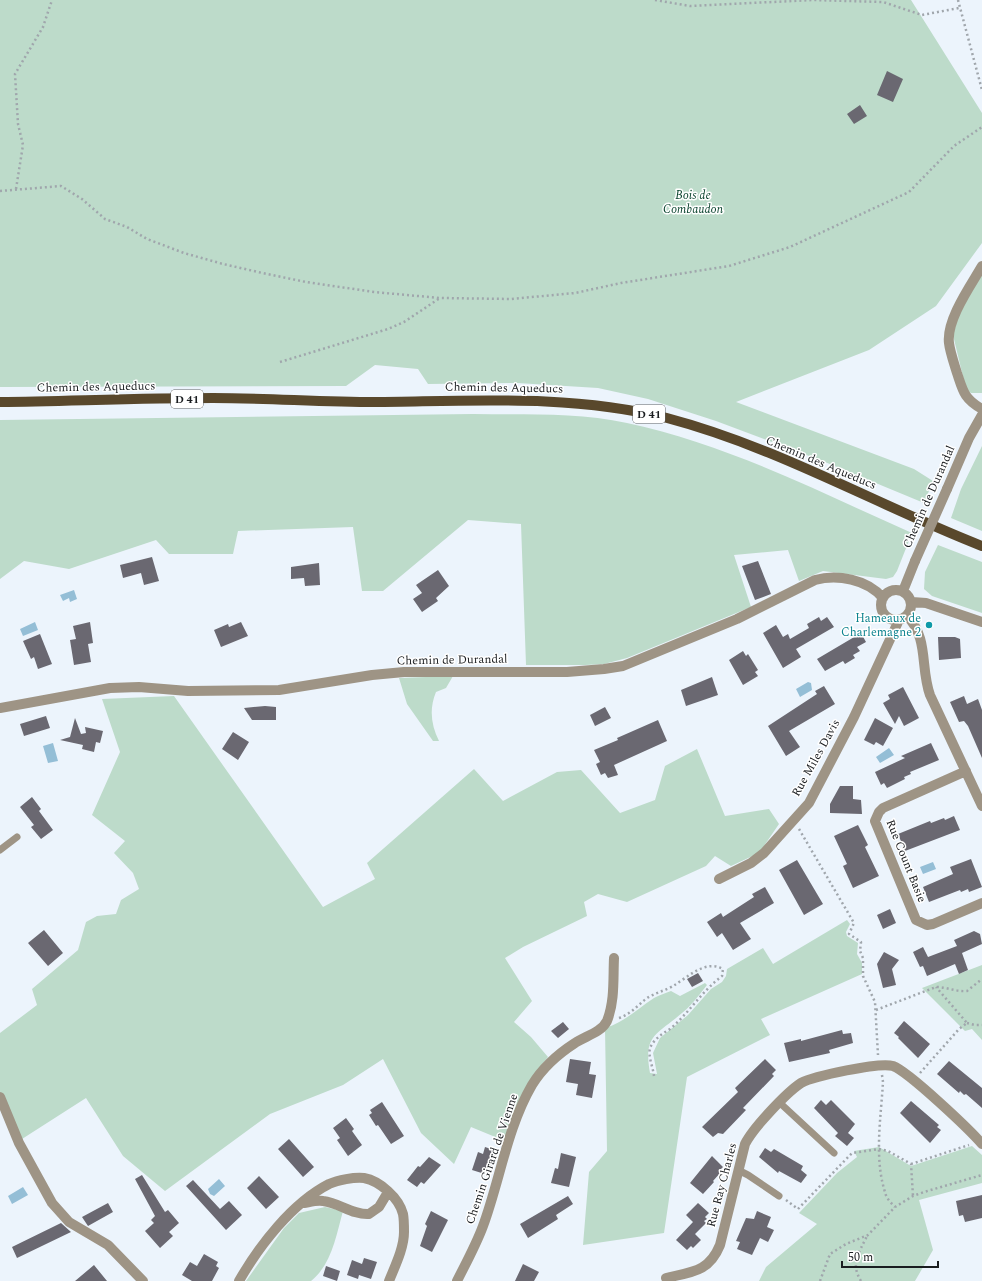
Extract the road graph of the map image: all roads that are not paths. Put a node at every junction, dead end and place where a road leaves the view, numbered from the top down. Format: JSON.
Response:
{"nodes":[{"id":1,"x":982,"y":266,"type":"edge"},
{"id":2,"x":0,"y":402,"type":"edge"},
{"id":3,"x":982,"y":409,"type":"edge"},
{"id":4,"x":982,"y":416,"type":"edge"},
{"id":5,"x":982,"y":546,"type":"edge"},
{"id":6,"x":903,"y":591,"type":"junction"},
{"id":7,"x":883,"y":598,"type":"junction"},
{"id":8,"x":912,"y":602,"type":"junction"},
{"id":9,"x":903,"y":618,"type":"junction"},
{"id":10,"x":982,"y":622,"type":"edge"},
{"id":11,"x":0,"y":708,"type":"edge"},
{"id":12,"x":966,"y":771,"type":"junction"},
{"id":13,"x":982,"y":806,"type":"edge"},
{"id":14,"x":17,"y":837,"type":"dead end"},
{"id":15,"x":0,"y":850,"type":"edge"},
{"id":16,"x":719,"y":878,"type":"dead end"},
{"id":17,"x":982,"y":903,"type":"edge"},
{"id":18,"x":614,"y":958,"type":"dead end"},
{"id":19,"x":0,"y":1097,"type":"edge"},
{"id":20,"x":780,"y":1103,"type":"junction"},
{"id":21,"x":980,"y":1141,"type":"edge"},
{"id":22,"x":834,"y":1152,"type":"dead end"},
{"id":23,"x":738,"y":1170,"type":"junction"},
{"id":24,"x":388,"y":1192,"type":"junction"},
{"id":25,"x":779,"y":1196,"type":"road end"},
{"id":26,"x":302,"y":1203,"type":"junction"},
{"id":27,"x":666,"y":1278,"type":"dead end"},
{"id":28,"x":144,"y":1281,"type":"edge"},
{"id":29,"x":239,"y":1281,"type":"edge"},
{"id":30,"x":389,"y":1281,"type":"edge"},
{"id":31,"x":457,"y":1281,"type":"edge"}],
"edges":[{"from":1,"to":3,"type":"street"},
{"from":2,"to":5,"type":"main road","name":"Chemin des Aqueducs","number":"D 41"},
{"from":4,"to":6,"type":"street","name":"Chemin de Durandal","bridge":true},
{"from":6,"to":7,"type":"street"},
{"from":6,"to":8,"type":"street"},
{"from":7,"to":9,"type":"street"},
{"from":7,"to":11,"type":"street","name":"Chemin de Durandal"},
{"from":8,"to":9,"type":"street"},
{"from":8,"to":10,"type":"street"},
{"from":9,"to":12,"type":"street"},
{"from":9,"to":16,"type":"street","name":"Rue Miles Davis"},
{"from":12,"to":13,"type":"street"},
{"from":12,"to":17,"type":"street","name":"Rue Count Basie"},
{"from":14,"to":15,"type":"lane"},
{"from":18,"to":31,"type":"street","name":"Chemin Girard de Vienne"},
{"from":19,"to":28,"type":"street"},
{"from":20,"to":21,"type":"street","name":"Rue Ray Charles"},
{"from":20,"to":22,"type":"lane"},
{"from":20,"to":23,"type":"street","name":"Rue Ray Charles"},
{"from":23,"to":25,"type":"lane"},
{"from":23,"to":27,"type":"street","name":"Rue Ray Charles"},
{"from":24,"to":26,"type":"street"},
{"from":24,"to":26,"type":"street"},
{"from":24,"to":30,"type":"street"},
{"from":26,"to":29,"type":"street"}]}
